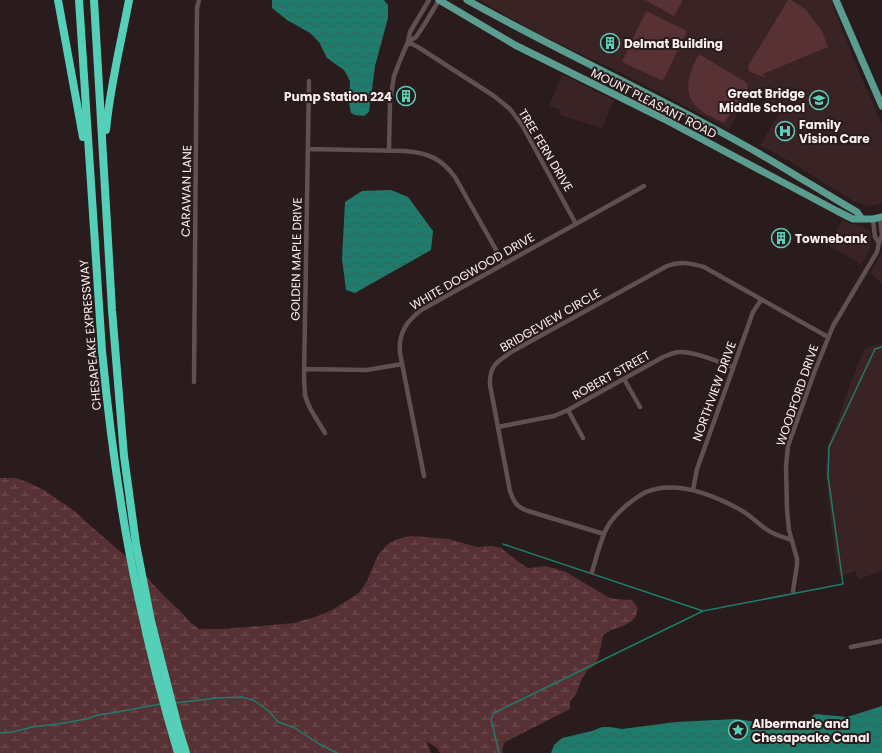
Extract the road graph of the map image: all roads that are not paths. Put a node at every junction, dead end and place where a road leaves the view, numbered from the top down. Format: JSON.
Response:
{"nodes":[{"id":1,"x":58,"y":0,"type":"edge"},
{"id":2,"x":79,"y":0,"type":"edge"},
{"id":3,"x":94,"y":0,"type":"edge"},
{"id":4,"x":129,"y":0,"type":"edge"},
{"id":5,"x":199,"y":0,"type":"edge"},
{"id":6,"x":429,"y":0,"type":"edge"},
{"id":7,"x":439,"y":0,"type":"edge"},
{"id":8,"x":467,"y":0,"type":"edge"},
{"id":9,"x":836,"y":0,"type":"edge"},
{"id":10,"x":408,"y":42,"type":"junction"},
{"id":11,"x":308,"y":81,"type":"dead end"},
{"id":12,"x":882,"y":106,"type":"edge"},
{"id":13,"x":308,"y":149,"type":"junction"},
{"id":14,"x":389,"y":151,"type":"junction"},
{"id":15,"x":89,"y":162,"type":"junction"},
{"id":16,"x":783,"y":182,"type":"junction"},
{"id":17,"x":644,"y":186,"type":"dead end"},
{"id":18,"x":846,"y":205,"type":"junction"},
{"id":19,"x":106,"y":207,"type":"junction"},
{"id":20,"x":880,"y":218,"type":"edge"},
{"id":21,"x":862,"y":219,"type":"junction"},
{"id":22,"x":576,"y":224,"type":"junction"},
{"id":23,"x":504,"y":264,"type":"junction"},
{"id":24,"x":761,"y":300,"type":"junction"},
{"id":25,"x":828,"y":337,"type":"junction"},
{"id":26,"x":402,"y":364,"type":"junction"},
{"id":27,"x":733,"y":367,"type":"junction"},
{"id":28,"x":304,"y":370,"type":"junction"},
{"id":29,"x":624,"y":379,"type":"junction"},
{"id":30,"x":194,"y":382,"type":"dead end"},
{"id":31,"x":640,"y":407,"type":"dead end"},
{"id":32,"x":568,"y":410,"type":"junction"},
{"id":33,"x":498,"y":427,"type":"junction"},
{"id":34,"x":325,"y":433,"type":"dead end"},
{"id":35,"x":583,"y":438,"type":"dead end"},
{"id":36,"x":424,"y":476,"type":"dead end"},
{"id":37,"x":693,"y":490,"type":"junction"},
{"id":38,"x":604,"y":534,"type":"junction"},
{"id":39,"x":792,"y":540,"type":"junction"},
{"id":40,"x":592,"y":572,"type":"dead end"},
{"id":41,"x":793,"y":591,"type":"dead end"},
{"id":42,"x":882,"y":641,"type":"edge"},
{"id":43,"x":851,"y":647,"type":"dead end"},
{"id":44,"x":157,"y":663,"type":"junction"},
{"id":45,"x":178,"y":753,"type":"edge"},
{"id":46,"x":186,"y":753,"type":"edge"}],
"edges":[{"from":1,"to":15,"type":"highway"},
{"from":2,"to":15,"type":"highway","name":"CHESAPEAKE EXPRESSWAY"},
{"from":3,"to":19,"type":"highway","name":"CHESAPEAKE EXPRESSWAY"},
{"from":4,"to":19,"type":"highway"},
{"from":5,"to":30,"type":"street","name":"CARAWAN LANE"},
{"from":6,"to":10,"type":"street"},
{"from":7,"to":10,"type":"street"},
{"from":7,"to":16,"type":"main road","name":"MOUNT PLEASANT ROAD"},
{"from":8,"to":18,"type":"main road","name":"MOUNT PLEASANT ROAD"},
{"from":9,"to":12,"type":"main road"},
{"from":10,"to":14,"type":"street"},
{"from":10,"to":22,"type":"street","name":"TREE FERN DRIVE"},
{"from":11,"to":13,"type":"street","name":"GOLDEN MAPLE DRIVE"},
{"from":13,"to":14,"type":"street"},
{"from":13,"to":28,"type":"street","name":"GOLDEN MAPLE DRIVE"},
{"from":14,"to":23,"type":"street"},
{"from":15,"to":44,"type":"highway","name":"CHESAPEAKE EXPRESSWAY"},
{"from":16,"to":18,"type":"main road"},
{"from":16,"to":21,"type":"main road","name":"MOUNT PLEASANT ROAD"},
{"from":17,"to":22,"type":"street","name":"WHITE DOGWOOD DRIVE"},
{"from":18,"to":21,"type":"main road","name":"MOUNT PLEASANT ROAD"},
{"from":19,"to":44,"type":"highway","name":"CHESAPEAKE EXPRESSWAY"},
{"from":20,"to":21,"type":"main road","name":"MOUNT PLEASANT ROAD"},
{"from":20,"to":25,"type":"street","name":"WOODFORD DRIVE"},
{"from":22,"to":23,"type":"street","name":"WHITE DOGWOOD DRIVE"},
{"from":23,"to":26,"type":"street","name":"WHITE DOGWOOD DRIVE"},
{"from":24,"to":25,"type":"street","name":"BRIDGEVIEW CIRCLE"},
{"from":24,"to":27,"type":"street","name":"NORTHVIEW DRIVE"},
{"from":24,"to":33,"type":"street","name":"BRIDGEVIEW CIRCLE"},
{"from":25,"to":39,"type":"street","name":"WOODFORD DRIVE"},
{"from":26,"to":28,"type":"street"},
{"from":26,"to":36,"type":"street","name":"WHITE DOGWOOD DRIVE"},
{"from":27,"to":29,"type":"street","name":"ROBERT STREET"},
{"from":27,"to":37,"type":"street","name":"NORTHVIEW DRIVE"},
{"from":28,"to":34,"type":"street","name":"GOLDEN MAPLE DRIVE"},
{"from":29,"to":31,"type":"street"},
{"from":29,"to":32,"type":"street","name":"ROBERT STREET"},
{"from":32,"to":33,"type":"street","name":"ROBERT STREET"},
{"from":32,"to":35,"type":"street"},
{"from":33,"to":38,"type":"street","name":"BRIDGEVIEW CIRCLE"},
{"from":37,"to":38,"type":"street"},
{"from":37,"to":39,"type":"street"},
{"from":38,"to":40,"type":"street"},
{"from":39,"to":41,"type":"street","name":"WOODFORD DRIVE"},
{"from":42,"to":43,"type":"street"},
{"from":44,"to":45,"type":"highway"},
{"from":44,"to":46,"type":"highway"}]}
